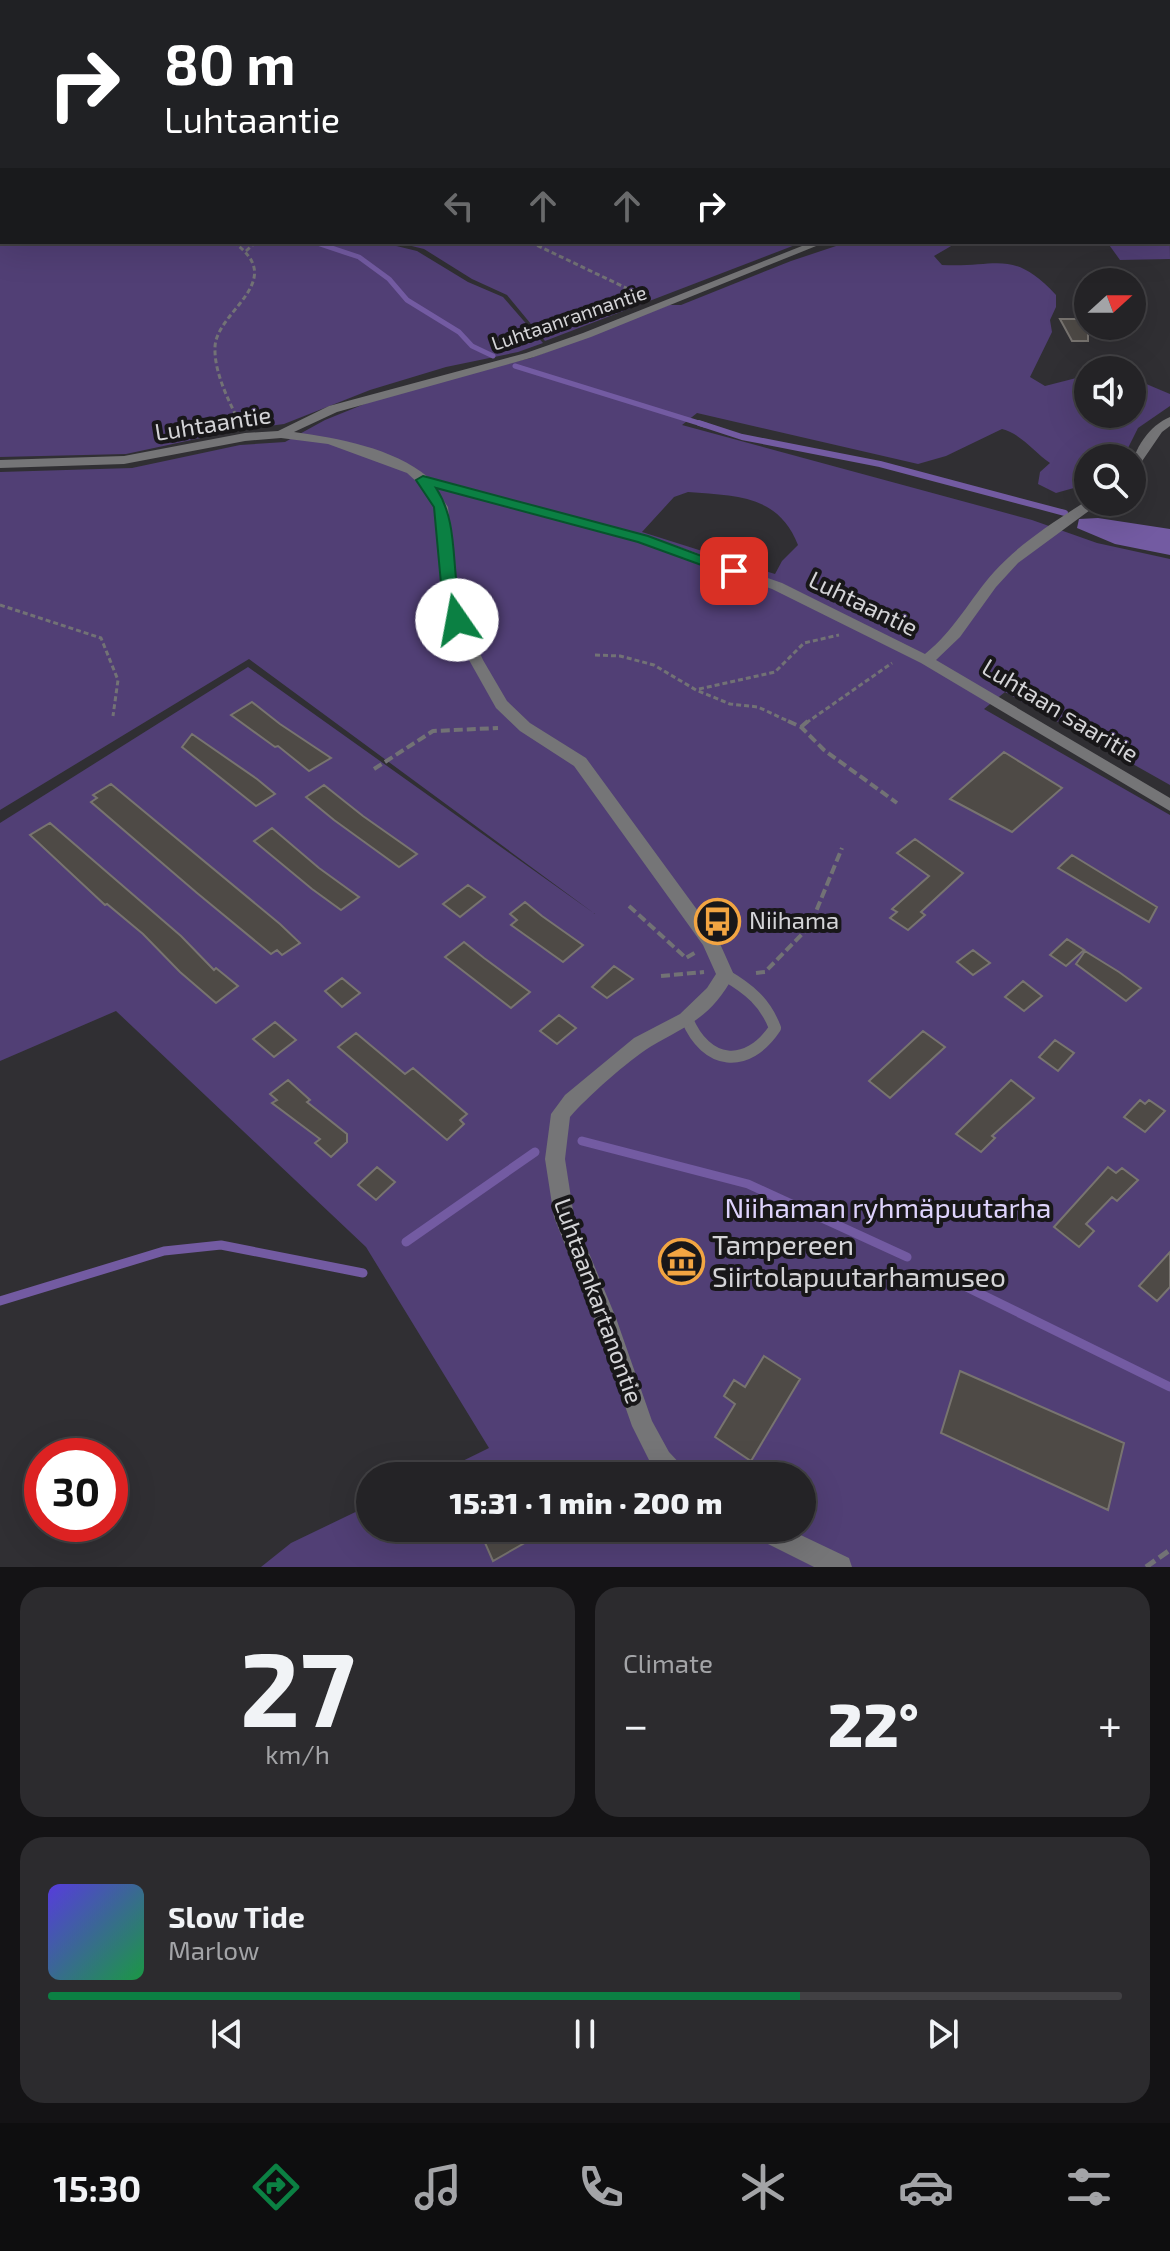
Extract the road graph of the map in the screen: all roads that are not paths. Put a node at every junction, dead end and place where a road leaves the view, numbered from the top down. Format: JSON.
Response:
{"nodes":[{"id":1,"x":816,"y":244,"type":"edge"},
{"id":2,"x":1170,"y":421,"type":"edge"},
{"id":3,"x":281,"y":434,"type":"junction"},
{"id":4,"x":1146,"y":447,"type":"edge"},
{"id":5,"x":0,"y":464,"type":"edge"},
{"id":6,"x":423,"y":480,"type":"junction"},
{"id":7,"x":1074,"y":516,"type":"edge"},
{"id":8,"x":919,"y":656,"type":"junction"},
{"id":9,"x":1170,"y":805,"type":"edge"},
{"id":10,"x":725,"y":975,"type":"junction"},
{"id":11,"x":687,"y":1019,"type":"junction"},
{"id":12,"x":663,"y":1462,"type":"edge"},
{"id":13,"x":789,"y":1542,"type":"edge"},
{"id":14,"x":840,"y":1567,"type":"edge"}],
"edges":[{"from":1,"to":3,"type":"street","name":"Luhtaanrannantie"},
{"from":2,"to":4,"type":"street"},
{"from":3,"to":5,"type":"street","name":"Luhtaantie"},
{"from":3,"to":6,"type":"street","name":"Luhtaantie"},
{"from":6,"to":8,"type":"street","name":"Luhtaantie"},
{"from":6,"to":10,"type":"street"},
{"from":7,"to":8,"type":"street","name":"Luhtaantie"},
{"from":8,"to":9,"type":"street","name":"Luhtaan saaritie"},
{"from":10,"to":11,"type":"street","name":"Luhtaankartanontie"},
{"from":10,"to":11,"type":"lane"},
{"from":11,"to":12,"type":"street","name":"Luhtaankartanontie"},
{"from":13,"to":14,"type":"street"}]}
